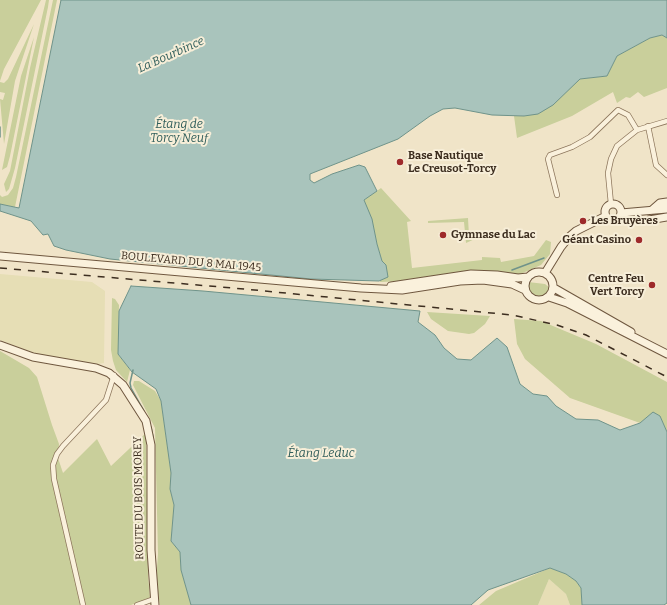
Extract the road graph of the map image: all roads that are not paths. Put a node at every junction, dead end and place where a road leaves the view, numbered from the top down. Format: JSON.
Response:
{"nodes":[{"id":1,"x":667,"y":121,"type":"edge"},
{"id":2,"x":648,"y":126,"type":"junction"},
{"id":3,"x":637,"y":130,"type":"junction"},
{"id":4,"x":667,"y":175,"type":"edge"},
{"id":5,"x":557,"y":195,"type":"dead end"},
{"id":6,"x":667,"y":202,"type":"edge"},
{"id":7,"x":611,"y":204,"type":"junction"},
{"id":8,"x":667,"y":209,"type":"edge"},
{"id":9,"x":652,"y":210,"type":"junction"},
{"id":10,"x":621,"y":213,"type":"junction"},
{"id":11,"x":606,"y":216,"type":"junction"},
{"id":12,"x":665,"y":218,"type":"edge"},
{"id":13,"x":649,"y":220,"type":"dead end"},
{"id":14,"x":0,"y":256,"type":"edge"},
{"id":15,"x":545,"y":273,"type":"junction"},
{"id":16,"x":528,"y":277,"type":"junction"},
{"id":17,"x":381,"y":288,"type":"junction"},
{"id":18,"x":554,"y":288,"type":"junction"},
{"id":19,"x":525,"y":290,"type":"junction"},
{"id":20,"x":549,"y":297,"type":"junction"},
{"id":21,"x":0,"y":345,"type":"edge"},
{"id":22,"x":667,"y":354,"type":"edge"},
{"id":23,"x":114,"y":375,"type":"junction"},
{"id":24,"x":155,"y":602,"type":"edge"},
{"id":25,"x":83,"y":605,"type":"edge"},
{"id":26,"x":137,"y":605,"type":"edge"}],
"edges":[{"from":1,"to":2,"type":"street"},
{"from":2,"to":3,"type":"street"},
{"from":2,"to":4,"type":"street"},
{"from":3,"to":5,"type":"street"},
{"from":3,"to":7,"type":"street"},
{"from":6,"to":9,"type":"main road"},
{"from":7,"to":10,"type":"main road"},
{"from":7,"to":11,"type":"main road"},
{"from":8,"to":9,"type":"main road"},
{"from":9,"to":10,"type":"main road"},
{"from":10,"to":11,"type":"main road"},
{"from":11,"to":15,"type":"main road"},
{"from":12,"to":13,"type":"main road"},
{"from":14,"to":17,"type":"main road","name":"BOULEVARD DU 8 MAI 1945"},
{"from":15,"to":16,"type":"main road"},
{"from":15,"to":18,"type":"main road"},
{"from":16,"to":17,"type":"main road","name":"BOULEVARD DU 8 MAI 1945"},
{"from":16,"to":19,"type":"main road"},
{"from":17,"to":19,"type":"main road","name":"BOULEVARD DU 8 MAI 1945"},
{"from":18,"to":20,"type":"main road"},
{"from":18,"to":22,"type":"main road"},
{"from":19,"to":20,"type":"main road"},
{"from":20,"to":22,"type":"main road"},
{"from":21,"to":23,"type":"main road"},
{"from":23,"to":24,"type":"main road","name":"ROUTE DU BOIS MOREY"},
{"from":23,"to":25,"type":"street"},
{"from":24,"to":26,"type":"street"}]}
